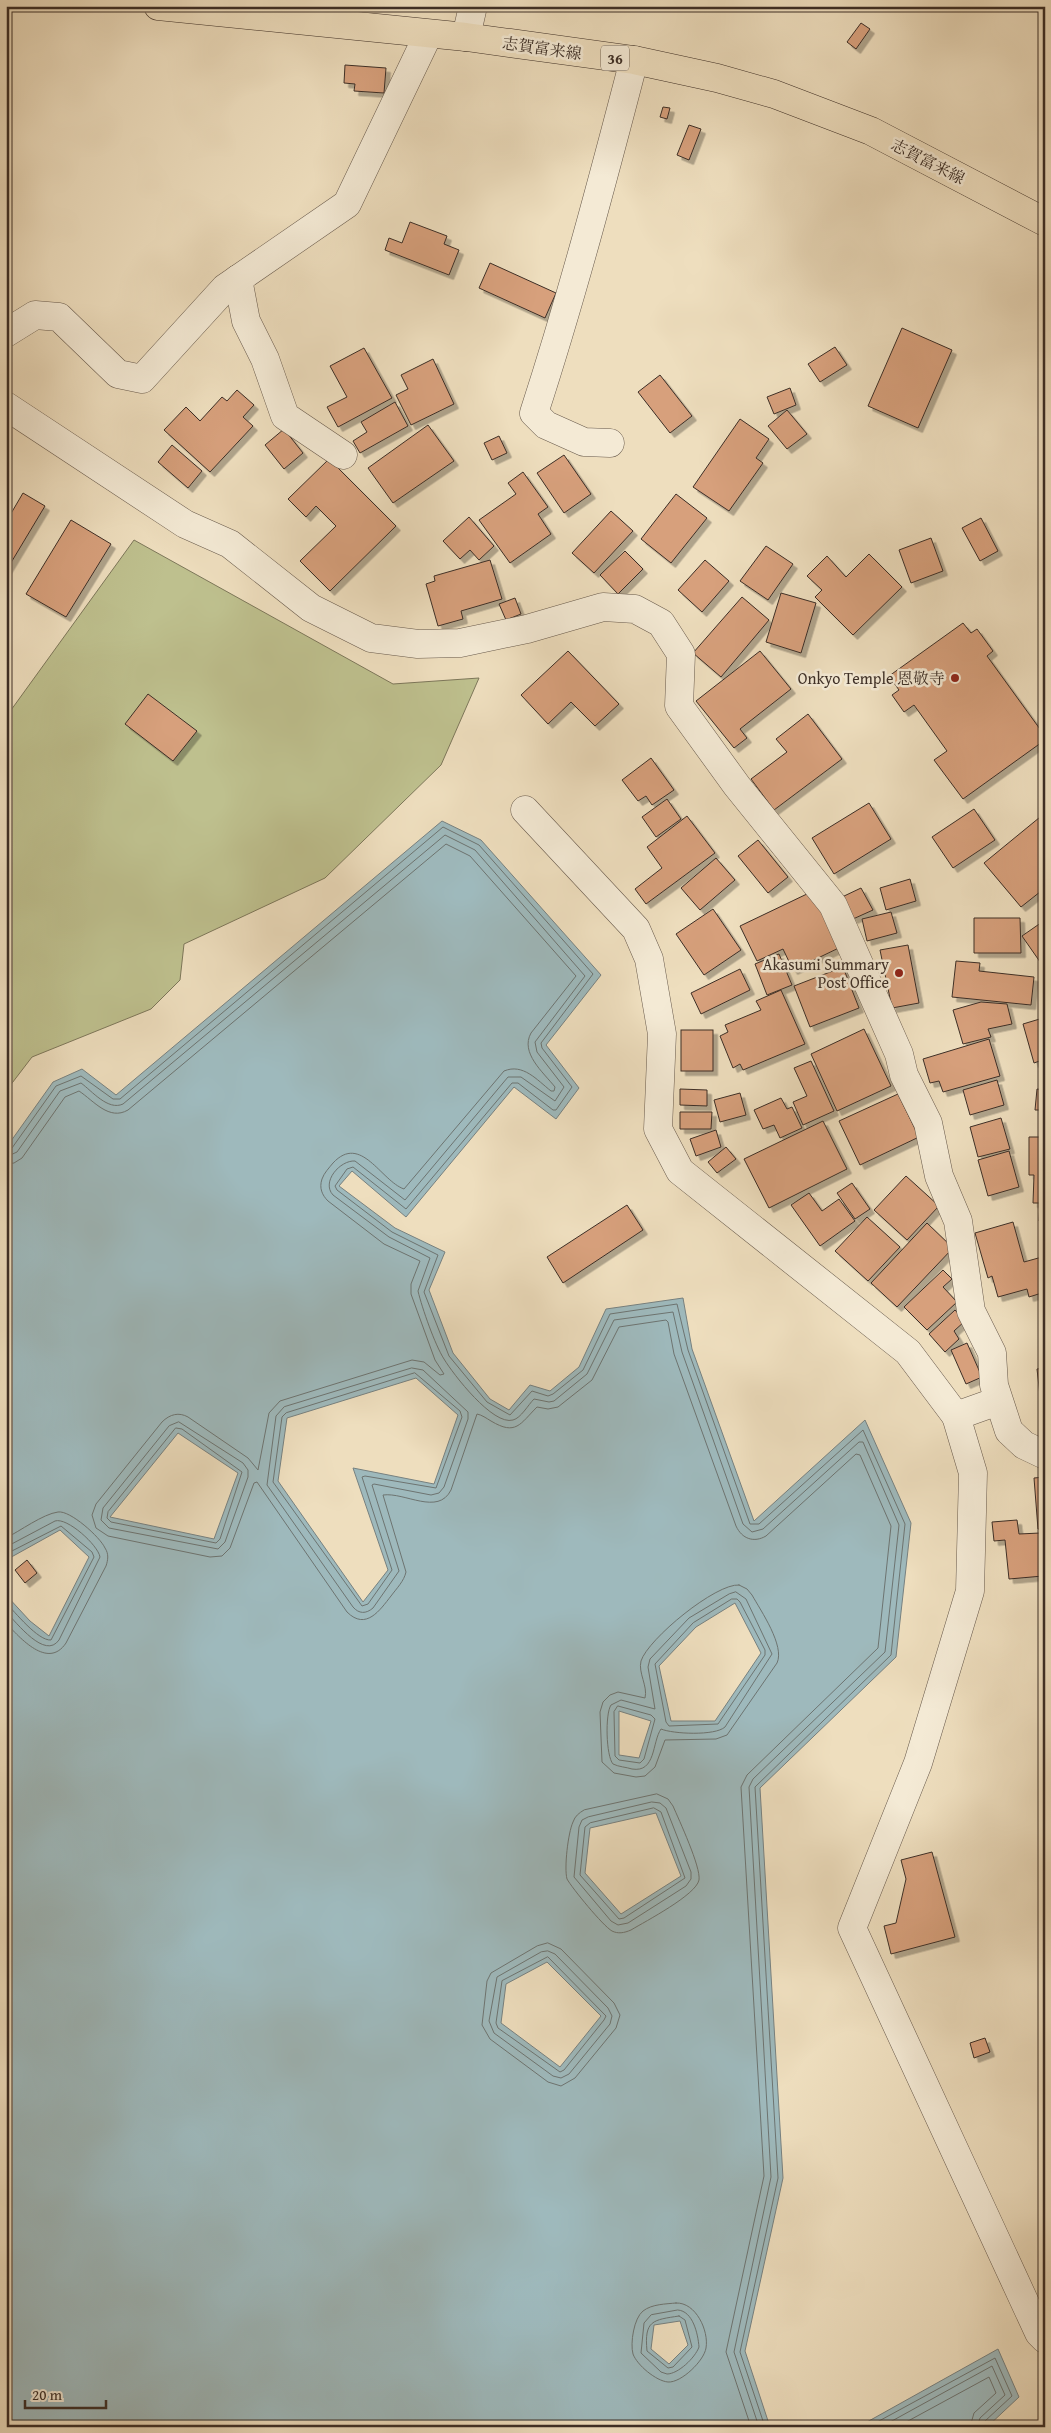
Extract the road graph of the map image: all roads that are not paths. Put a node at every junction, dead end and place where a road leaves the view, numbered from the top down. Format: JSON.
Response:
{"nodes":[{"id":1,"x":158,"y":6,"type":"edge"},
{"id":2,"x":473,"y":6,"type":"edge"},
{"id":3,"x":192,"y":8,"type":"edge"},
{"id":4,"x":428,"y":35,"type":"junction"},
{"id":5,"x":466,"y":38,"type":"junction"},
{"id":6,"x":634,"y":60,"type":"junction"},
{"id":7,"x":1043,"y":221,"type":"edge"},
{"id":8,"x":238,"y":279,"type":"junction"},
{"id":9,"x":6,"y":333,"type":"edge"},
{"id":10,"x":8,"y":410,"type":"edge"},
{"id":11,"x":610,"y":443,"type":"dead end"},
{"id":12,"x":343,"y":455,"type":"dead end"},
{"id":13,"x":525,"y":810,"type":"dead end"},
{"id":14,"x":998,"y":1402,"type":"junction"},
{"id":15,"x":956,"y":1416,"type":"junction"},
{"id":16,"x":1045,"y":1455,"type":"edge"},
{"id":17,"x":1045,"y":2339,"type":"edge"}],
"edges":[{"from":1,"to":3,"type":"main road","name":"志賀富来線","number":"36"},
{"from":2,"to":5,"type":"street"},
{"from":3,"to":4,"type":"main road","name":"志賀富来線","number":"36"},
{"from":4,"to":5,"type":"main road","name":"志賀富来線","number":"36"},
{"from":4,"to":8,"type":"street"},
{"from":5,"to":6,"type":"main road","name":"志賀富来線","number":"36"},
{"from":6,"to":7,"type":"main road","name":"志賀富来線","number":"36"},
{"from":6,"to":11,"type":"street"},
{"from":8,"to":9,"type":"street"},
{"from":8,"to":12,"type":"street"},
{"from":10,"to":14,"type":"street"},
{"from":13,"to":15,"type":"street"},
{"from":14,"to":15,"type":"street"},
{"from":14,"to":16,"type":"street"},
{"from":15,"to":17,"type":"street"}]}
